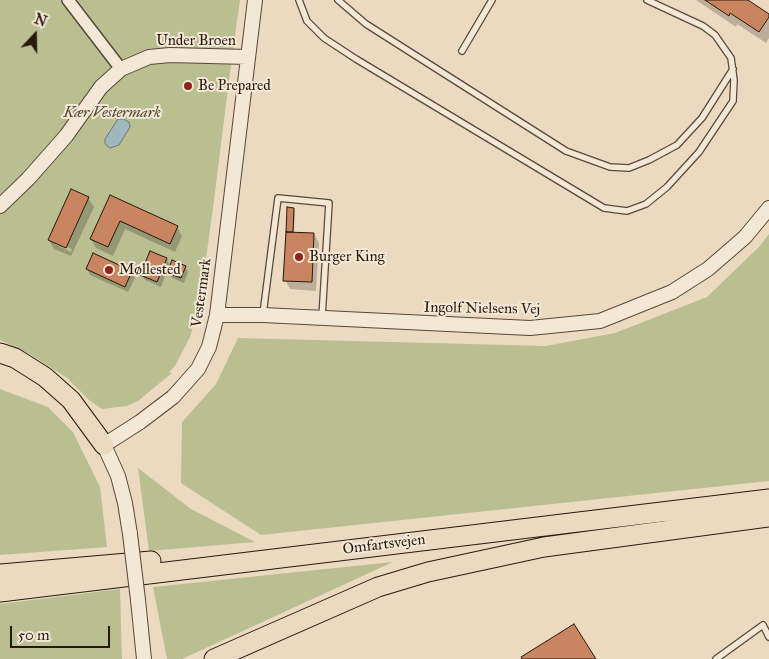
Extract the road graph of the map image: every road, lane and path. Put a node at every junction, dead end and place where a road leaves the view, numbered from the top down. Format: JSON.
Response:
{"nodes":[{"id":1,"x":68,"y":0,"type":"edge"},
{"id":2,"x":255,"y":0,"type":"edge"},
{"id":3,"x":299,"y":0,"type":"edge"},
{"id":4,"x":338,"y":0,"type":"edge"},
{"id":5,"x":492,"y":0,"type":"edge"},
{"id":6,"x":647,"y":0,"type":"edge"},
{"id":7,"x":462,"y":51,"type":"dead end"},
{"id":8,"x":248,"y":57,"type":"junction"},
{"id":9,"x":121,"y":69,"type":"junction"},
{"id":10,"x":733,"y":69,"type":"junction"},
{"id":11,"x":0,"y":206,"type":"edge"},
{"id":12,"x":769,"y":208,"type":"edge"},
{"id":13,"x":217,"y":315,"type":"junction"},
{"id":14,"x":263,"y":315,"type":"junction"},
{"id":15,"x":322,"y":319,"type":"junction"},
{"id":16,"x":0,"y":353,"type":"edge"},
{"id":17,"x":104,"y":445,"type":"junction"},
{"id":18,"x":769,"y":499,"type":"edge"},
{"id":19,"x":769,"y":517,"type":"edge"},
{"id":20,"x":277,"y":558,"type":"junction"},
{"id":21,"x":0,"y":574,"type":"edge"},
{"id":22,"x":0,"y":592,"type":"edge"},
{"id":23,"x":769,"y":637,"type":"edge"},
{"id":24,"x":144,"y":659,"type":"edge"},
{"id":25,"x":214,"y":659,"type":"edge"},
{"id":26,"x":716,"y":659,"type":"edge"}],
"edges":[{"from":1,"to":9,"type":"street"},
{"from":2,"to":8,"type":"street","name":"Vestermark"},
{"from":3,"to":10,"type":"lane"},
{"from":4,"to":10,"type":"lane"},
{"from":5,"to":7,"type":"lane"},
{"from":6,"to":10,"type":"lane"},
{"from":8,"to":9,"type":"street","name":"Under Broen"},
{"from":8,"to":13,"type":"street","name":"Vestermark"},
{"from":9,"to":11,"type":"street","name":"Under Broen"},
{"from":12,"to":15,"type":"street","name":"Ingolf Nielsens Vej"},
{"from":13,"to":14,"type":"street","name":"Ingolf Nielsens Vej"},
{"from":13,"to":17,"type":"street","name":"Vestermark"},
{"from":14,"to":15,"type":"street","name":"Ingolf Nielsens Vej"},
{"from":14,"to":15,"type":"lane"},
{"from":16,"to":17,"type":"highway"},
{"from":17,"to":24,"type":"street","bridge":true},
{"from":18,"to":20,"type":"highway","name":"Omfartsvejen"},
{"from":19,"to":25,"type":"highway"},
{"from":20,"to":21,"type":"highway"},
{"from":20,"to":22,"type":"highway","name":"Omfartsvejen"},
{"from":23,"to":26,"type":"lane"}]}
